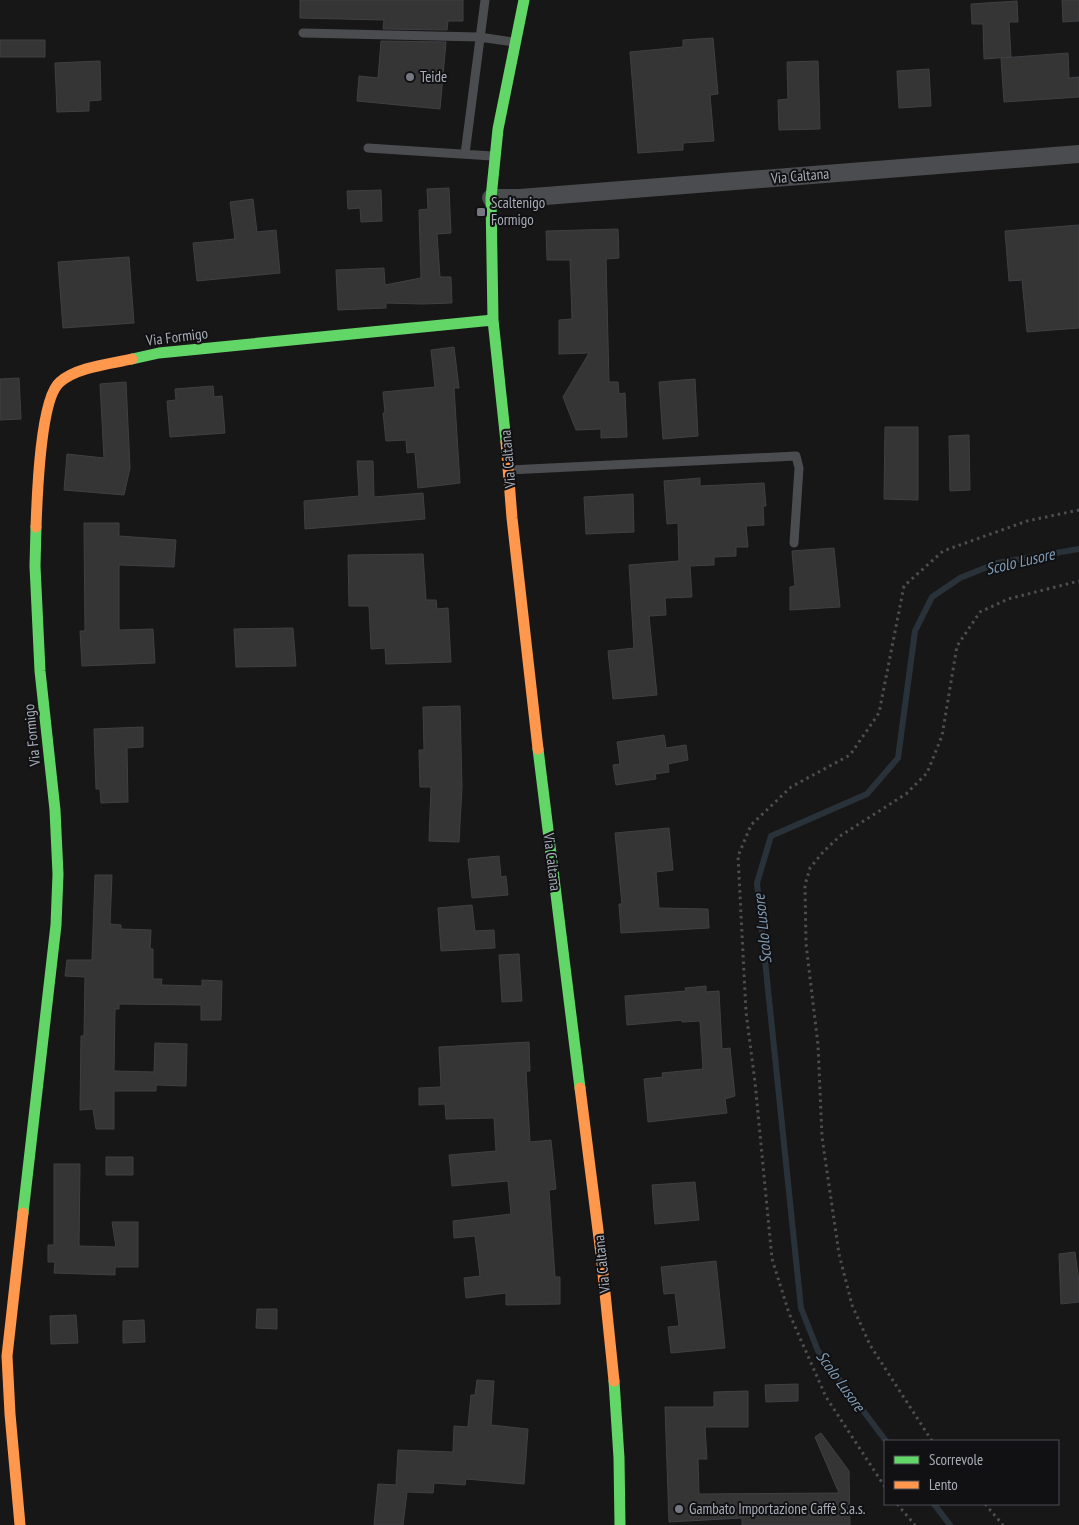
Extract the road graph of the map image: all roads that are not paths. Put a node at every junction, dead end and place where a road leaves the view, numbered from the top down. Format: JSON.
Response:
{"nodes":[{"id":1,"x":484,"y":0,"type":"edge"},
{"id":2,"x":524,"y":0,"type":"edge"},
{"id":3,"x":303,"y":33,"type":"dead end"},
{"id":4,"x":480,"y":37,"type":"junction"},
{"id":5,"x":516,"y":42,"type":"junction"},
{"id":6,"x":368,"y":148,"type":"dead end"},
{"id":7,"x":465,"y":154,"type":"junction"},
{"id":8,"x":1079,"y":154,"type":"edge"},
{"id":9,"x":495,"y":156,"type":"junction"},
{"id":10,"x":491,"y":198,"type":"junction"},
{"id":11,"x":493,"y":320,"type":"junction"},
{"id":12,"x":508,"y":470,"type":"junction"},
{"id":13,"x":794,"y":542,"type":"dead end"},
{"id":14,"x":20,"y":1525,"type":"edge"},
{"id":15,"x":620,"y":1525,"type":"edge"}],
"edges":[{"from":1,"to":4,"type":"lane"},
{"from":2,"to":5,"type":"street","name":"Via Caltana"},
{"from":3,"to":4,"type":"lane"},
{"from":4,"to":5,"type":"lane"},
{"from":4,"to":7,"type":"lane"},
{"from":5,"to":9,"type":"street","name":"Via Caltana"},
{"from":6,"to":7,"type":"lane"},
{"from":7,"to":9,"type":"lane"},
{"from":8,"to":10,"type":"street","name":"Via Caltana"},
{"from":9,"to":10,"type":"street","name":"Via Caltana"},
{"from":10,"to":11,"type":"street","name":"Via Caltana"},
{"from":11,"to":12,"type":"street","name":"Via Caltana"},
{"from":11,"to":14,"type":"street","name":"Via Formigo"},
{"from":12,"to":13,"type":"lane"},
{"from":12,"to":15,"type":"street","name":"Via Caltana"}]}
